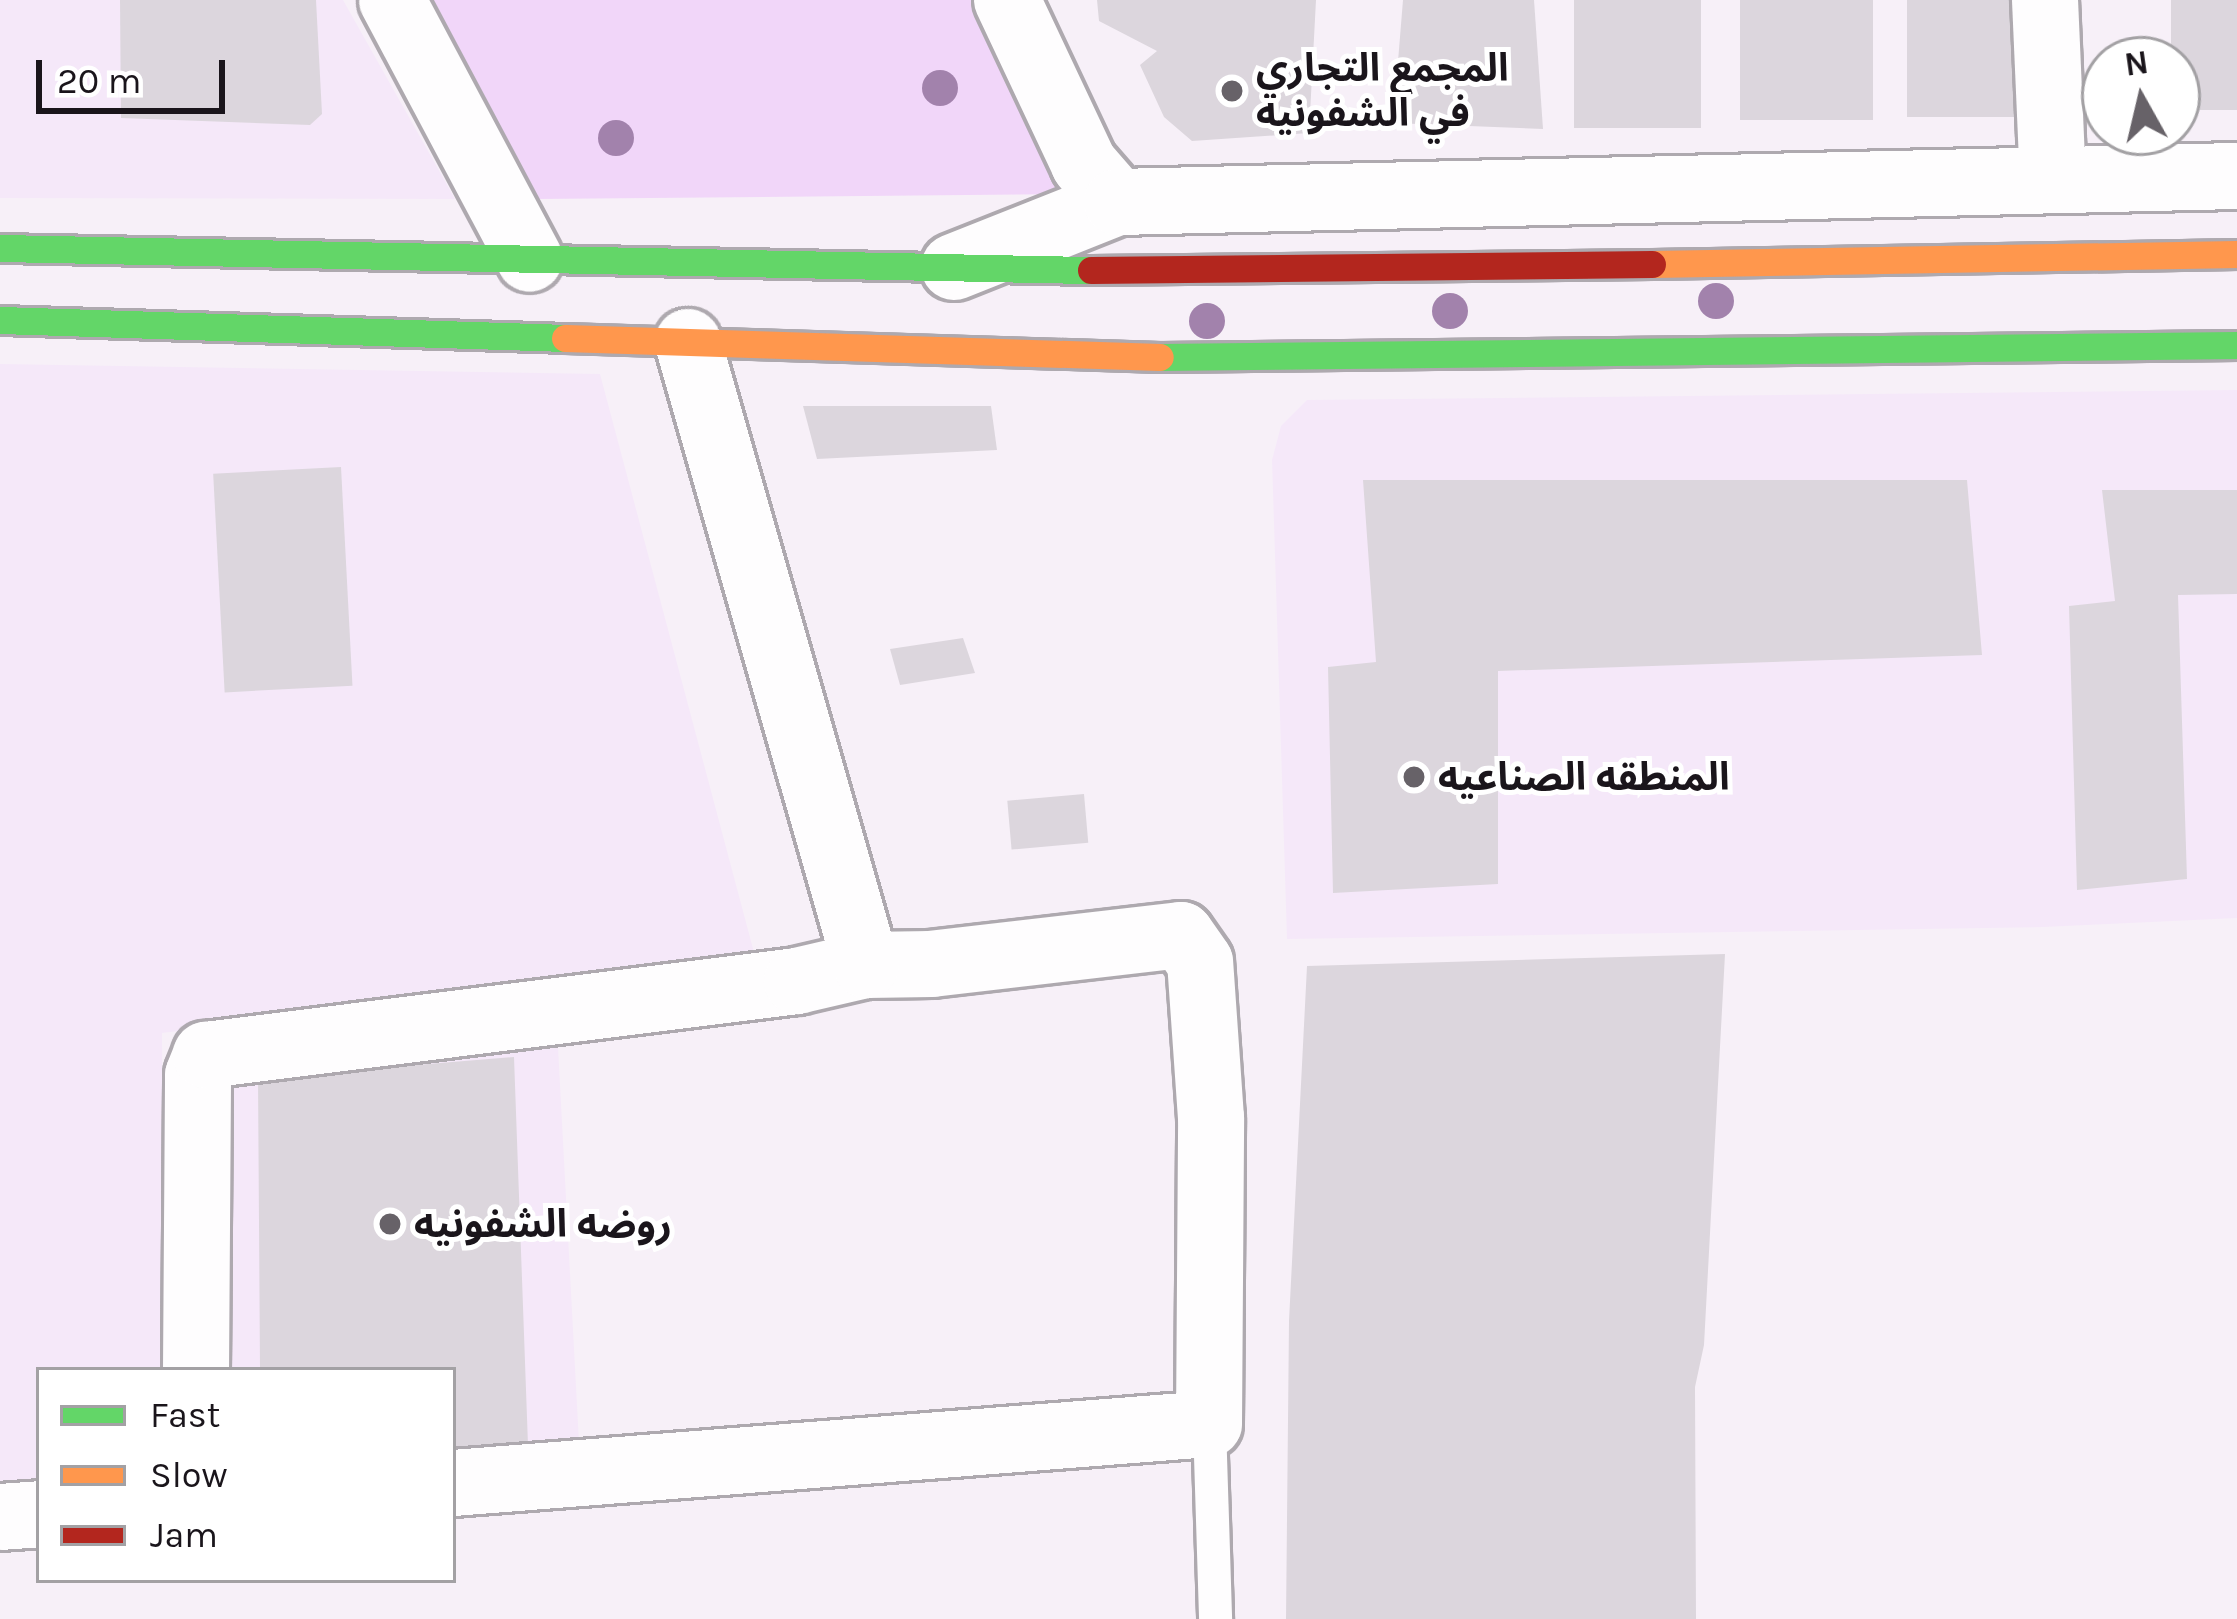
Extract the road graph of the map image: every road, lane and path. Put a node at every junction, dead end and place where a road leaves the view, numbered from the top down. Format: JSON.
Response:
{"nodes":[{"id":1,"x":392,"y":0,"type":"edge"},
{"id":2,"x":1007,"y":0,"type":"edge"},
{"id":3,"x":2045,"y":0,"type":"edge"},
{"id":4,"x":2237,"y":176,"type":"edge"},
{"id":5,"x":2053,"y":180,"type":"junction"},
{"id":6,"x":1117,"y":202,"type":"junction"},
{"id":7,"x":0,"y":248,"type":"edge"},
{"id":8,"x":2237,"y":254,"type":"edge"},
{"id":9,"x":530,"y":259,"type":"junction"},
{"id":10,"x":953,"y":267,"type":"junction"},
{"id":11,"x":0,"y":320,"type":"edge"},
{"id":12,"x":688,"y":342,"type":"junction"},
{"id":13,"x":2237,"y":345,"type":"edge"},
{"id":14,"x":866,"y":965,"type":"junction"},
{"id":15,"x":196,"y":1367,"type":"edge"},
{"id":16,"x":1210,"y":1424,"type":"junction"},
{"id":17,"x":456,"y":1483,"type":"edge"},
{"id":18,"x":36,"y":1514,"type":"edge"},
{"id":19,"x":0,"y":1517,"type":"edge"},
{"id":20,"x":1215,"y":1619,"type":"edge"}],
"edges":[{"from":1,"to":9,"type":"street"},
{"from":2,"to":6,"type":"street"},
{"from":3,"to":5,"type":"street"},
{"from":4,"to":5,"type":"street"},
{"from":5,"to":6,"type":"street"},
{"from":6,"to":10,"type":"street"},
{"from":7,"to":9,"type":"main road"},
{"from":8,"to":10,"type":"main road"},
{"from":9,"to":10,"type":"main road"},
{"from":11,"to":12,"type":"main road"},
{"from":12,"to":13,"type":"main road"},
{"from":12,"to":14,"type":"street"},
{"from":14,"to":15,"type":"street"},
{"from":14,"to":16,"type":"street"},
{"from":16,"to":17,"type":"street"},
{"from":16,"to":20,"type":"lane"},
{"from":18,"to":19,"type":"street"}]}
